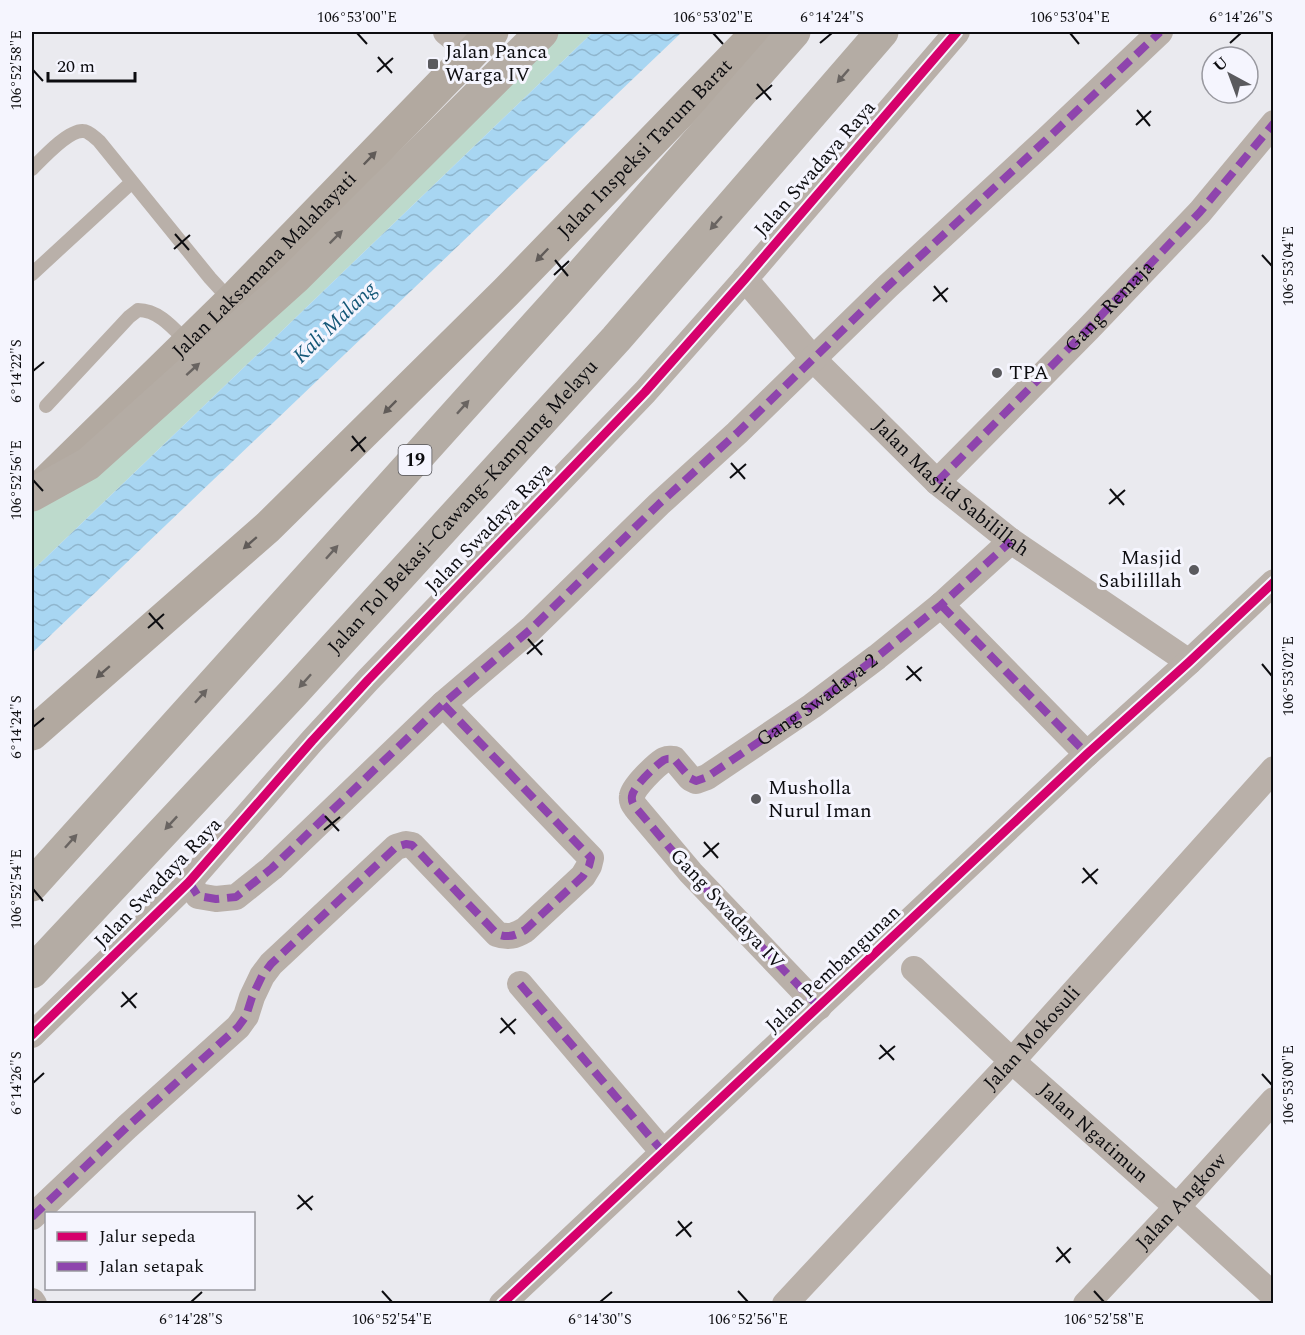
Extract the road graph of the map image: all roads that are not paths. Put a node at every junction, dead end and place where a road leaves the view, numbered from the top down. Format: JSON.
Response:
{"nodes":[{"id":1,"x":446,"y":32,"type":"edge"},
{"id":2,"x":542,"y":32,"type":"edge"},
{"id":3,"x":758,"y":32,"type":"edge"},
{"id":4,"x":794,"y":32,"type":"edge"},
{"id":5,"x":882,"y":32,"type":"edge"},
{"id":6,"x":957,"y":32,"type":"edge"},
{"id":7,"x":1160,"y":32,"type":"edge"},
{"id":8,"x":482,"y":42,"type":"edge"},
{"id":9,"x":1274,"y":123,"type":"edge"},
{"id":10,"x":32,"y":169,"type":"edge"},
{"id":11,"x":132,"y":182,"type":"junction"},
{"id":12,"x":32,"y":274,"type":"edge"},
{"id":13,"x":745,"y":279,"type":"junction"},
{"id":14,"x":231,"y":301,"type":"junction"},
{"id":15,"x":188,"y":343,"type":"junction"},
{"id":16,"x":814,"y":360,"type":"junction"},
{"id":17,"x":46,"y":406,"type":"dead end"},
{"id":18,"x":937,"y":482,"type":"junction"},
{"id":19,"x":32,"y":495,"type":"edge"},
{"id":20,"x":1011,"y":541,"type":"junction"},
{"id":21,"x":1274,"y":582,"type":"edge"},
{"id":22,"x":941,"y":605,"type":"junction"},
{"id":23,"x":1189,"y":662,"type":"junction"},
{"id":24,"x":443,"y":704,"type":"junction"},
{"id":25,"x":32,"y":734,"type":"edge"},
{"id":26,"x":1087,"y":754,"type":"junction"},
{"id":27,"x":1274,"y":769,"type":"edge"},
{"id":28,"x":637,"y":809,"type":"joint"},
{"id":29,"x":189,"y":882,"type":"junction"},
{"id":30,"x":32,"y":885,"type":"edge"},
{"id":31,"x":914,"y":969,"type":"dead end"},
{"id":32,"x":32,"y":972,"type":"edge"},
{"id":33,"x":520,"y":984,"type":"dead end"},
{"id":34,"x":819,"y":1007,"type":"junction"},
{"id":35,"x":32,"y":1035,"type":"edge"},
{"id":36,"x":1012,"y":1060,"type":"junction"},
{"id":37,"x":1274,"y":1100,"type":"edge"},
{"id":38,"x":663,"y":1152,"type":"junction"},
{"id":39,"x":1177,"y":1207,"type":"junction"},
{"id":40,"x":32,"y":1217,"type":"edge"},
{"id":41,"x":1274,"y":1296,"type":"edge"},
{"id":42,"x":502,"y":1304,"type":"edge"},
{"id":43,"x":785,"y":1304,"type":"edge"},
{"id":44,"x":1086,"y":1304,"type":"edge"}],
"edges":[{"from":1,"to":8,"type":"street"},
{"from":19,"to":2,"type":"highway","one_way":true},
{"from":3,"to":25,"type":"main road","name":"Jalan Inspeksi Tarum Barat","one_way":true},
{"from":30,"to":4,"type":"highway","number":"19","one_way":true},
{"from":5,"to":32,"type":"highway","name":"Jalan Tol Bekasi–Cawang–Kampung Melayu","one_way":true},
{"from":6,"to":13,"type":"street","name":"Jalan Swadaya Raya"},
{"from":7,"to":16,"type":"street"},
{"from":14,"to":8,"type":"main road","name":"Jalan Laksamana Malahayati","one_way":true},
{"from":9,"to":18,"type":"street","name":"Gang Remaja"},
{"from":10,"to":11,"type":"lane"},
{"from":11,"to":12,"type":"lane"},
{"from":11,"to":14,"type":"lane"},
{"from":13,"to":16,"type":"street","name":"Jalan Masjid Sabilillah"},
{"from":13,"to":29,"type":"street","name":"Jalan Swadaya Raya"},
{"from":14,"to":15,"type":"main road","name":"Jalan Laksamana Malahayati"},
{"from":15,"to":17,"type":"lane"},
{"from":15,"to":19,"type":"main road","name":"Jalan Laksamana Malahayati"},
{"from":16,"to":18,"type":"street","name":"Jalan Masjid Sabilillah"},
{"from":16,"to":24,"type":"street"},
{"from":18,"to":20,"type":"street","name":"Jalan Masjid Sabilillah"},
{"from":20,"to":22,"type":"street","name":"Gang Swadaya 2"},
{"from":20,"to":23,"type":"street","name":"Jalan Masjid Sabilillah"},
{"from":21,"to":23,"type":"street","name":"Jalan Pembangunan"},
{"from":22,"to":26,"type":"street"},
{"from":22,"to":28,"type":"street","name":"Gang Swadaya 2"},
{"from":23,"to":26,"type":"street","name":"Jalan Pembangunan"},
{"from":24,"to":29,"type":"street"},
{"from":24,"to":40,"type":"street"},
{"from":26,"to":34,"type":"street","name":"Jalan Pembangunan"},
{"from":27,"to":36,"type":"street","name":"Jalan Mokosuli"},
{"from":28,"to":34,"type":"street","name":"Gang Swadaya IV"},
{"from":29,"to":35,"type":"street","name":"Jalan Swadaya Raya"},
{"from":31,"to":36,"type":"street","name":"Jalan Ngatimun"},
{"from":33,"to":38,"type":"street"},
{"from":34,"to":38,"type":"street","name":"Jalan Pembangunan"},
{"from":36,"to":39,"type":"street","name":"Jalan Ngatimun"},
{"from":36,"to":43,"type":"street","name":"Jalan Mokosuli"},
{"from":37,"to":39,"type":"street","name":"Jalan Angkow"},
{"from":38,"to":42,"type":"street","name":"Jalan Pembangunan"},
{"from":39,"to":41,"type":"street","name":"Jalan Ngatimun"},
{"from":39,"to":44,"type":"street","name":"Jalan Angkow"}]}
